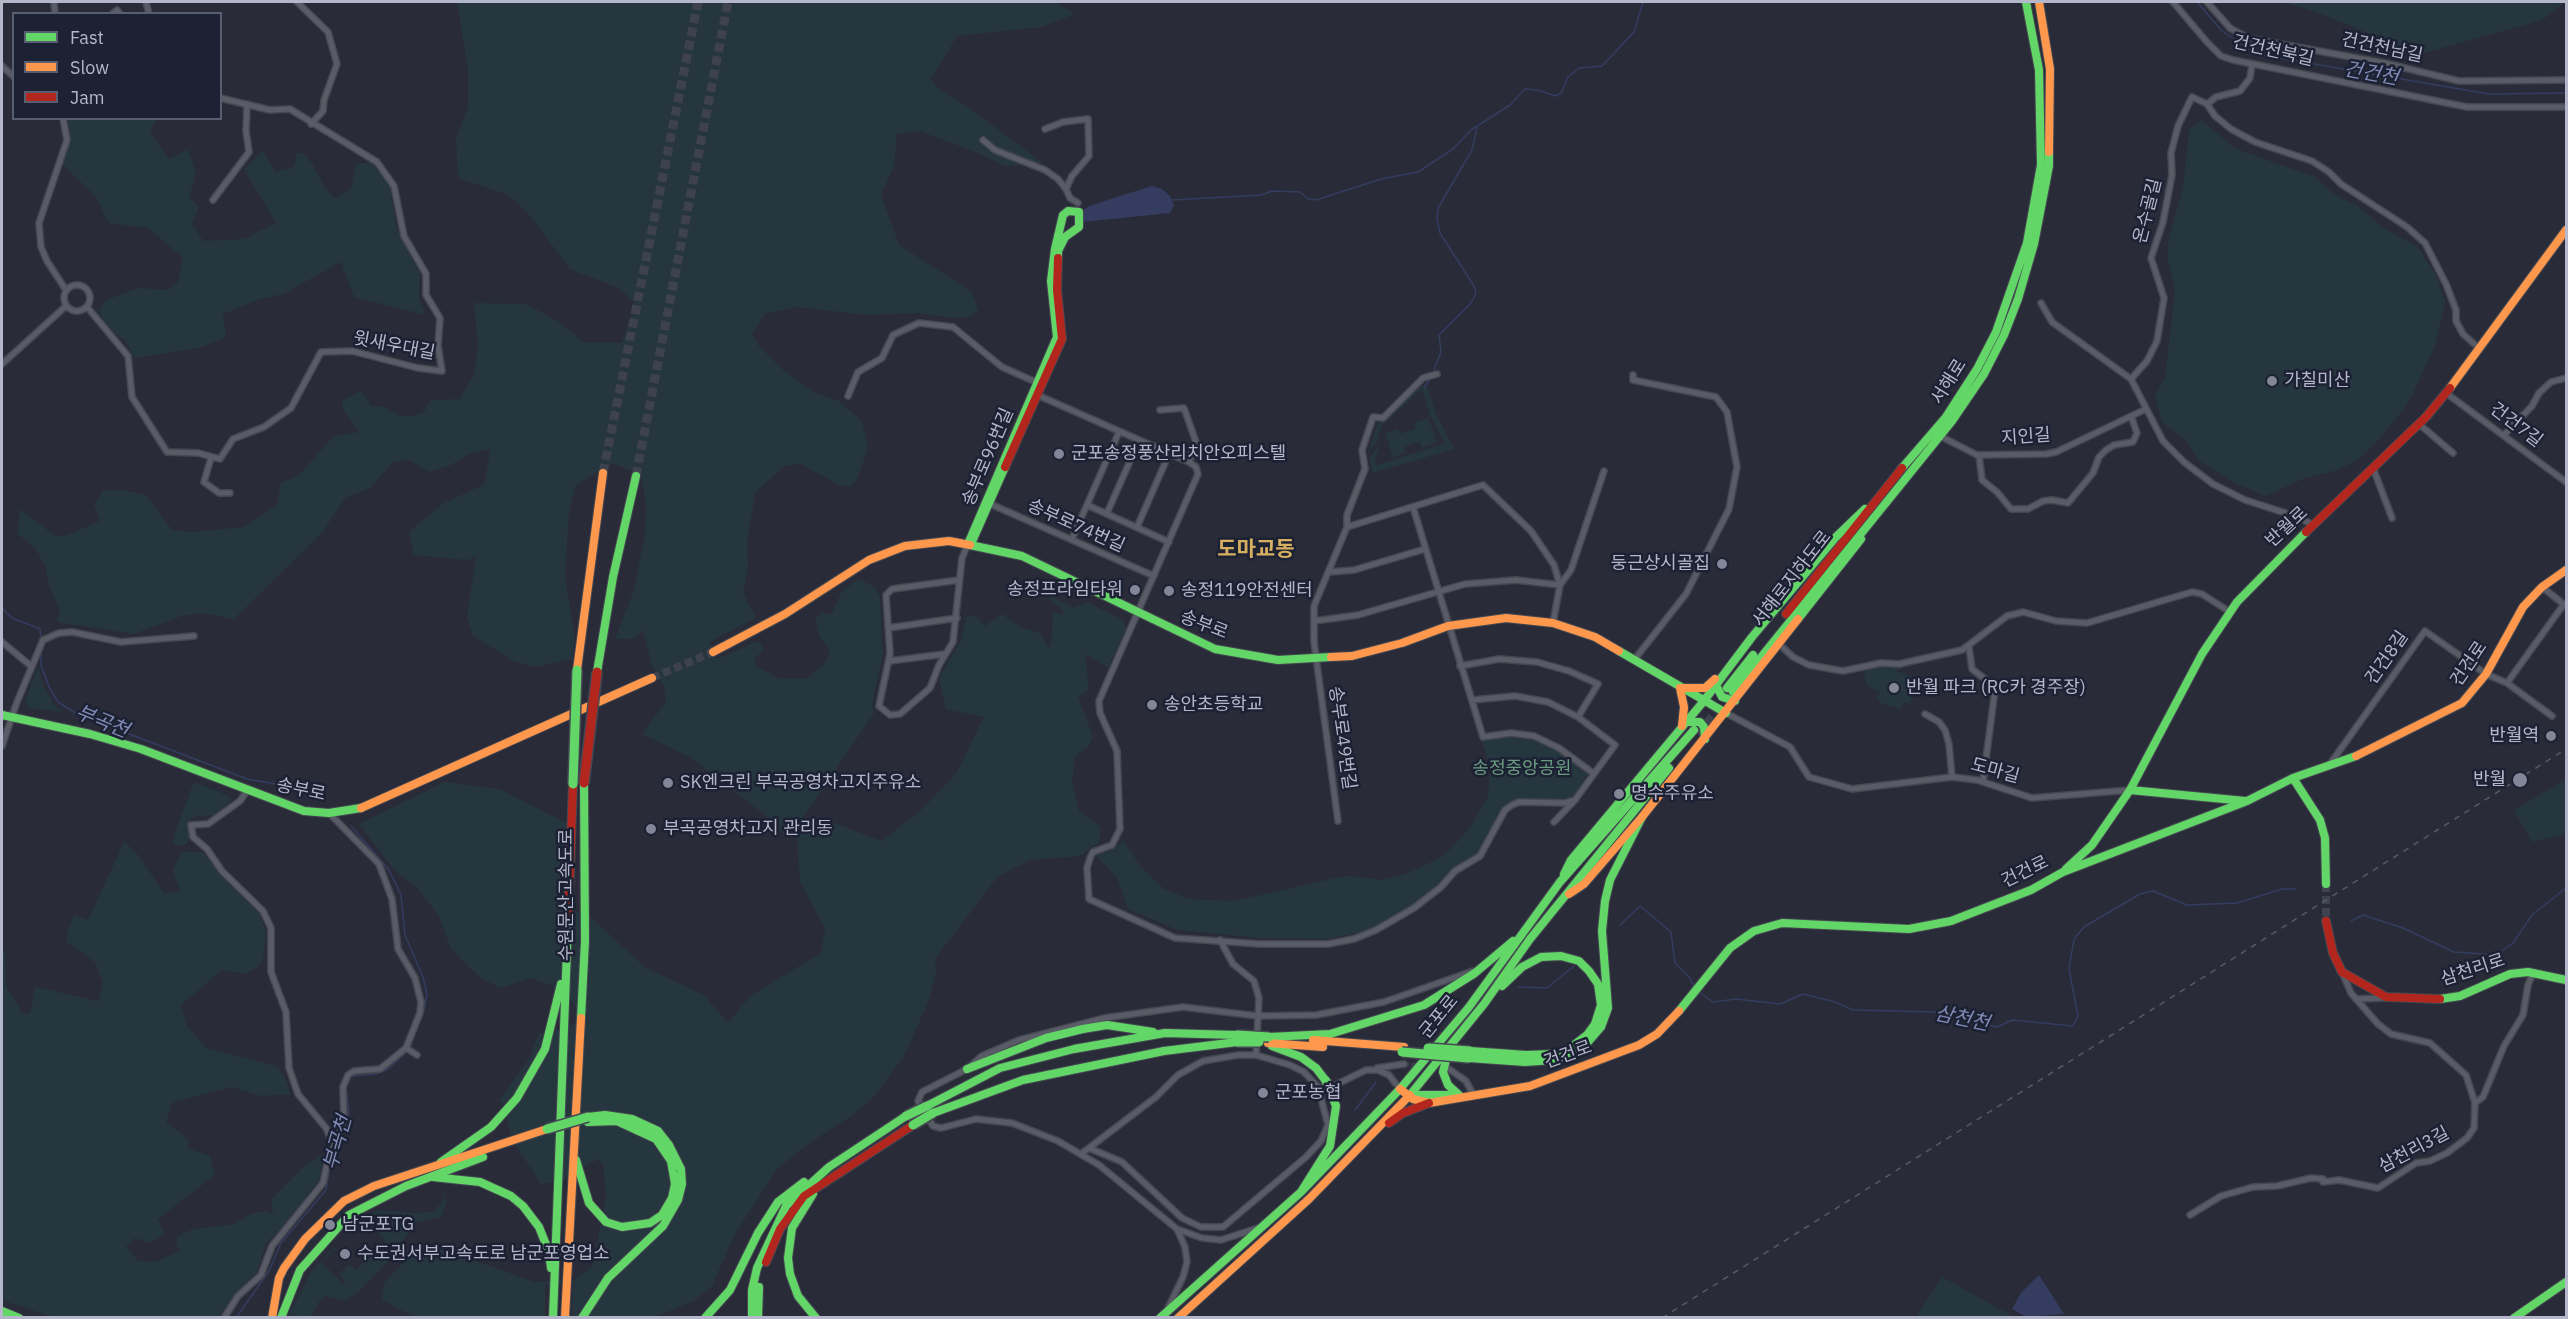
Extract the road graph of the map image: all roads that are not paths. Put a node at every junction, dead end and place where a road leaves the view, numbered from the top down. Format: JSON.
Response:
{"nodes":[{"id":1,"x":297,"y":2,"type":"edge"},
{"id":2,"x":2026,"y":2,"type":"edge"},
{"id":3,"x":2039,"y":2,"type":"edge"},
{"id":4,"x":2173,"y":2,"type":"edge"},
{"id":5,"x":2207,"y":2,"type":"edge"},
{"id":6,"x":2252,"y":64,"type":"junction"},
{"id":7,"x":2566,"y":81,"type":"edge"},
{"id":8,"x":222,"y":98,"type":"edge"},
{"id":9,"x":247,"y":104,"type":"junction"},
{"id":10,"x":2207,"y":104,"type":"junction"},
{"id":11,"x":2566,"y":107,"type":"edge"},
{"id":12,"x":63,"y":120,"type":"edge"},
{"id":13,"x":311,"y":124,"type":"junction"},
{"id":14,"x":1045,"y":129,"type":"dead end"},
{"id":15,"x":983,"y":140,"type":"dead end"},
{"id":16,"x":1066,"y":189,"type":"junction"},
{"id":17,"x":213,"y":200,"type":"dead end"},
{"id":18,"x":1078,"y":204,"type":"dead end"},
{"id":19,"x":2566,"y":230,"type":"edge"},
{"id":20,"x":68,"y":288,"type":"junction"},
{"id":21,"x":2041,"y":303,"type":"dead end"},
{"id":22,"x":66,"y":306,"type":"junction"},
{"id":23,"x":87,"y":307,"type":"junction"},
{"id":24,"x":2480,"y":349,"type":"junction"},
{"id":25,"x":2,"y":364,"type":"edge"},
{"id":26,"x":1437,"y":374,"type":"dead end"},
{"id":27,"x":1633,"y":375,"type":"dead end"},
{"id":28,"x":2566,"y":378,"type":"edge"},
{"id":29,"x":2131,"y":379,"type":"junction"},
{"id":30,"x":1038,"y":383,"type":"junction"},
{"id":31,"x":2446,"y":393,"type":"junction"},
{"id":32,"x":1035,"y":395,"type":"junction"},
{"id":33,"x":848,"y":396,"type":"dead end"},
{"id":34,"x":2146,"y":409,"type":"junction"},
{"id":35,"x":1160,"y":410,"type":"dead end"},
{"id":36,"x":2131,"y":416,"type":"junction"},
{"id":37,"x":2419,"y":424,"type":"junction"},
{"id":38,"x":1119,"y":432,"type":"junction"},
{"id":39,"x":2504,"y":435,"type":"junction"},
{"id":40,"x":1940,"y":436,"type":"junction"},
{"id":41,"x":1139,"y":441,"type":"junction"},
{"id":42,"x":2453,"y":453,"type":"dead end"},
{"id":43,"x":1169,"y":454,"type":"junction"},
{"id":44,"x":1980,"y":454,"type":"junction"},
{"id":45,"x":210,"y":458,"type":"junction"},
{"id":46,"x":1189,"y":462,"type":"junction"},
{"id":47,"x":2373,"y":468,"type":"junction"},
{"id":48,"x":1604,"y":471,"type":"dead end"},
{"id":49,"x":603,"y":473,"type":"tunnel mouth"},
{"id":50,"x":636,"y":476,"type":"tunnel mouth"},
{"id":51,"x":2566,"y":482,"type":"edge"},
{"id":52,"x":1883,"y":491,"type":"junction"},
{"id":53,"x":230,"y":493,"type":"dead end"},
{"id":54,"x":987,"y":503,"type":"junction"},
{"id":55,"x":1884,"y":503,"type":"junction"},
{"id":56,"x":1087,"y":505,"type":"junction"},
{"id":57,"x":1415,"y":507,"type":"junction"},
{"id":58,"x":1107,"y":513,"type":"junction"},
{"id":59,"x":2392,"y":518,"type":"dead end"},
{"id":60,"x":2313,"y":525,"type":"junction"},
{"id":61,"x":1137,"y":527,"type":"junction"},
{"id":62,"x":1347,"y":527,"type":"junction"},
{"id":63,"x":1072,"y":539,"type":"junction"},
{"id":64,"x":1169,"y":542,"type":"junction"},
{"id":65,"x":970,"y":544,"type":"junction"},
{"id":66,"x":1425,"y":549,"type":"junction"},
{"id":67,"x":2566,"y":570,"type":"edge"},
{"id":68,"x":1329,"y":572,"type":"junction"},
{"id":69,"x":1154,"y":576,"type":"junction"},
{"id":70,"x":959,"y":580,"type":"junction"},
{"id":71,"x":1560,"y":585,"type":"junction"},
{"id":72,"x":2542,"y":587,"type":"junction"},
{"id":73,"x":1437,"y":591,"type":"junction"},
{"id":74,"x":2565,"y":605,"type":"edge"},
{"id":75,"x":2230,"y":612,"type":"junction"},
{"id":76,"x":1138,"y":614,"type":"junction"},
{"id":77,"x":957,"y":618,"type":"junction"},
{"id":78,"x":1314,"y":621,"type":"junction"},
{"id":79,"x":1553,"y":622,"type":"junction"},
{"id":80,"x":1448,"y":626,"type":"junction"},
{"id":81,"x":888,"y":628,"type":"junction"},
{"id":82,"x":194,"y":636,"type":"dead end"},
{"id":83,"x":1752,"y":637,"type":"junction"},
{"id":84,"x":2,"y":643,"type":"edge"},
{"id":85,"x":1779,"y":644,"type":"junction"},
{"id":86,"x":1969,"y":647,"type":"junction"},
{"id":87,"x":713,"y":652,"type":"tunnel mouth"},
{"id":88,"x":945,"y":654,"type":"junction"},
{"id":89,"x":1316,"y":659,"type":"junction"},
{"id":90,"x":1634,"y":660,"type":"junction"},
{"id":91,"x":889,"y":661,"type":"junction"},
{"id":92,"x":33,"y":663,"type":"junction"},
{"id":93,"x":1461,"y":666,"type":"junction"},
{"id":94,"x":2486,"y":674,"type":"junction"},
{"id":95,"x":652,"y":678,"type":"tunnel mouth"},
{"id":96,"x":2507,"y":684,"type":"junction"},
{"id":97,"x":1716,"y":685,"type":"junction"},
{"id":98,"x":1680,"y":688,"type":"junction"},
{"id":99,"x":1732,"y":694,"type":"junction"},
{"id":100,"x":1472,"y":700,"type":"junction"},
{"id":101,"x":1703,"y":702,"type":"junction"},
{"id":102,"x":1726,"y":713,"type":"junction"},
{"id":103,"x":1926,"y":714,"type":"dead end"},
{"id":104,"x":6,"y":716,"type":"edge"},
{"id":105,"x":2552,"y":716,"type":"dead end"},
{"id":106,"x":1578,"y":717,"type":"junction"},
{"id":107,"x":1684,"y":724,"type":"junction"},
{"id":108,"x":1699,"y":734,"type":"junction"},
{"id":109,"x":2,"y":746,"type":"edge"},
{"id":110,"x":2330,"y":764,"type":"junction"},
{"id":111,"x":1593,"y":773,"type":"junction"},
{"id":112,"x":1952,"y":777,"type":"junction"},
{"id":113,"x":2293,"y":778,"type":"junction"},
{"id":114,"x":1983,"y":782,"type":"junction"},
{"id":115,"x":2130,"y":790,"type":"junction"},
{"id":116,"x":246,"y":792,"type":"junction"},
{"id":117,"x":1575,"y":800,"type":"junction"},
{"id":118,"x":2247,"y":801,"type":"junction"},
{"id":119,"x":329,"y":813,"type":"junction"},
{"id":120,"x":1642,"y":817,"type":"junction"},
{"id":121,"x":1338,"y":821,"type":"dead end"},
{"id":122,"x":1554,"y":822,"type":"dead end"},
{"id":123,"x":2063,"y":872,"type":"junction"},
{"id":124,"x":1560,"y":882,"type":"junction"},
{"id":125,"x":2326,"y":884,"type":"tunnel mouth"},
{"id":126,"x":1569,"y":894,"type":"junction"},
{"id":127,"x":2326,"y":921,"type":"tunnel mouth"},
{"id":128,"x":1524,"y":932,"type":"junction"},
{"id":129,"x":1220,"y":940,"type":"junction"},
{"id":130,"x":568,"y":946,"type":"junction"},
{"id":131,"x":1481,"y":968,"type":"junction"},
{"id":132,"x":2342,"y":972,"type":"junction"},
{"id":133,"x":2533,"y":973,"type":"junction"},
{"id":134,"x":2566,"y":980,"type":"edge"},
{"id":135,"x":2387,"y":998,"type":"junction"},
{"id":136,"x":2356,"y":999,"type":"junction"},
{"id":137,"x":1484,"y":1004,"type":"junction"},
{"id":138,"x":1258,"y":1016,"type":"junction"},
{"id":139,"x":1165,"y":1033,"type":"junction"},
{"id":140,"x":1237,"y":1038,"type":"junction"},
{"id":141,"x":1268,"y":1040,"type":"junction"},
{"id":142,"x":1258,"y":1041,"type":"junction"},
{"id":143,"x":1451,"y":1046,"type":"junction"},
{"id":144,"x":406,"y":1048,"type":"junction"},
{"id":145,"x":1256,"y":1055,"type":"junction"},
{"id":146,"x":1469,"y":1055,"type":"junction"},
{"id":147,"x":417,"y":1056,"type":"dead end"},
{"id":148,"x":1404,"y":1064,"type":"tunnel mouth"},
{"id":149,"x":968,"y":1069,"type":"junction"},
{"id":150,"x":1449,"y":1069,"type":"dead end"},
{"id":151,"x":1366,"y":1070,"type":"junction"},
{"id":152,"x":1400,"y":1089,"type":"junction"},
{"id":153,"x":1320,"y":1092,"type":"junction"},
{"id":154,"x":1473,"y":1094,"type":"junction"},
{"id":155,"x":1410,"y":1095,"type":"junction"},
{"id":156,"x":1460,"y":1096,"type":"junction"},
{"id":157,"x":2475,"y":1102,"type":"junction"},
{"id":158,"x":1429,"y":1103,"type":"junction"},
{"id":159,"x":930,"y":1109,"type":"junction"},
{"id":160,"x":588,"y":1120,"type":"junction"},
{"id":161,"x":1383,"y":1123,"type":"junction"},
{"id":162,"x":334,"y":1145,"type":"junction"},
{"id":163,"x":1089,"y":1148,"type":"junction"},
{"id":164,"x":573,"y":1152,"type":"junction"},
{"id":165,"x":1081,"y":1154,"type":"junction"},
{"id":166,"x":833,"y":1169,"type":"junction"},
{"id":167,"x":429,"y":1173,"type":"junction"},
{"id":168,"x":1301,"y":1191,"type":"junction"},
{"id":169,"x":2190,"y":1215,"type":"dead end"},
{"id":170,"x":1177,"y":1228,"type":"junction"},
{"id":171,"x":1260,"y":1228,"type":"junction"},
{"id":172,"x":2566,"y":1282,"type":"edge"},
{"id":173,"x":2566,"y":1289,"type":"edge"},
{"id":174,"x":554,"y":1300,"type":"junction"},
{"id":175,"x":2,"y":1311,"type":"edge"},
{"id":176,"x":1163,"y":1315,"type":"edge"},
{"id":177,"x":755,"y":1316,"type":"edge"},
{"id":178,"x":20,"y":1317,"type":"edge"},
{"id":179,"x":224,"y":1317,"type":"edge"},
{"id":180,"x":272,"y":1317,"type":"edge"},
{"id":181,"x":281,"y":1317,"type":"edge"},
{"id":182,"x":553,"y":1317,"type":"edge"},
{"id":183,"x":565,"y":1317,"type":"edge"},
{"id":184,"x":582,"y":1317,"type":"edge"},
{"id":185,"x":705,"y":1317,"type":"edge"},
{"id":186,"x":816,"y":1317,"type":"edge"},
{"id":187,"x":1178,"y":1317,"type":"edge"},
{"id":188,"x":2514,"y":1317,"type":"edge"},
{"id":189,"x":2523,"y":1317,"type":"edge"}],
"edges":[{"from":1,"to":13,"type":"street"},
{"from":2,"to":52,"type":"main road","name":"서해로"},
{"from":3,"to":40,"type":"main road","name":"서해로"},
{"from":4,"to":6,"type":"street","name":"건건천북길"},
{"from":5,"to":7,"type":"street","name":"건건천남길"},
{"from":6,"to":10,"type":"street","name":"온수골길"},
{"from":6,"to":11,"type":"street","name":"건건천북길"},
{"from":8,"to":9,"type":"street","name":"윗새우대길"},
{"from":9,"to":13,"type":"street","name":"윗새우대길"},
{"from":9,"to":17,"type":"street"},
{"from":10,"to":24,"type":"street"},
{"from":10,"to":29,"type":"street","name":"온수골길"},
{"from":12,"to":20,"type":"street"},
{"from":13,"to":45,"type":"street","name":"윗새우대길"},
{"from":14,"to":16,"type":"street"},
{"from":15,"to":16,"type":"street"},
{"from":16,"to":18,"type":"street"},
{"from":19,"to":24,"type":"main road","name":"반월로"},
{"from":20,"to":22,"type":"street"},
{"from":20,"to":23,"type":"street"},
{"from":21,"to":29,"type":"street"},
{"from":22,"to":23,"type":"street"},
{"from":22,"to":25,"type":"street"},
{"from":23,"to":45,"type":"street"},
{"from":24,"to":31,"type":"main road","name":"반월로"},
{"from":26,"to":62,"type":"street","name":"송부로49번길"},
{"from":27,"to":90,"type":"street"},
{"from":28,"to":39,"type":"street"},
{"from":29,"to":34,"type":"street"},
{"from":30,"to":32,"type":"main road","name":"송부로96번길"},
{"from":30,"to":32,"type":"main road","name":"송부로96번길"},
{"from":30,"to":33,"type":"street"},
{"from":31,"to":37,"type":"main road","name":"반월로"},
{"from":31,"to":39,"type":"street","name":"건건7길"},
{"from":32,"to":38,"type":"street"},
{"from":32,"to":54,"type":"main road","name":"송부로96번길"},
{"from":34,"to":36,"type":"street","name":"지인길"},
{"from":34,"to":60,"type":"street"},
{"from":35,"to":46,"type":"street"},
{"from":36,"to":44,"type":"street","name":"지인길"},
{"from":36,"to":44,"type":"street"},
{"from":37,"to":42,"type":"street"},
{"from":37,"to":47,"type":"main road","name":"반월로"},
{"from":38,"to":41,"type":"street"},
{"from":38,"to":56,"type":"street"},
{"from":39,"to":51,"type":"street","name":"건건7길"},
{"from":40,"to":44,"type":"street","name":"지인길"},
{"from":40,"to":55,"type":"main road","name":"서해로"},
{"from":41,"to":43,"type":"street"},
{"from":41,"to":58,"type":"street"},
{"from":43,"to":46,"type":"street"},
{"from":43,"to":61,"type":"street"},
{"from":45,"to":53,"type":"street"},
{"from":46,"to":64,"type":"street"},
{"from":47,"to":59,"type":"street"},
{"from":47,"to":60,"type":"main road","name":"반월로"},
{"from":48,"to":71,"type":"street"},
{"from":49,"to":130,"type":"main road","name":"수원문산고속도로","bridge":true},
{"from":50,"to":164,"type":"main road","name":"수원문산고속도로","bridge":true},
{"from":52,"to":83,"type":"main road","name":"서해로"},
{"from":52,"to":99,"type":"main road","name":"서해로지하도로"},
{"from":54,"to":63,"type":"street","name":"송부로74번길"},
{"from":54,"to":65,"type":"main road","name":"송부로96번길"},
{"from":55,"to":85,"type":"main road","name":"서해로"},
{"from":55,"to":99,"type":"main road","name":"서해로지하도로"},
{"from":56,"to":58,"type":"street"},
{"from":56,"to":63,"type":"street"},
{"from":57,"to":62,"type":"street"},
{"from":57,"to":66,"type":"street"},
{"from":57,"to":71,"type":"street"},
{"from":58,"to":61,"type":"street"},
{"from":60,"to":75,"type":"main road","name":"반월로"},
{"from":61,"to":64,"type":"street"},
{"from":62,"to":68,"type":"street","name":"송부로49번길"},
{"from":63,"to":69,"type":"street","name":"송부로74번길"},
{"from":64,"to":69,"type":"street"},
{"from":65,"to":70,"type":"street"},
{"from":65,"to":76,"type":"main road","name":"송부로"},
{"from":65,"to":87,"type":"main road","name":"송부로"},
{"from":66,"to":68,"type":"street"},
{"from":66,"to":73,"type":"street"},
{"from":67,"to":72,"type":"main road","name":"건건로"},
{"from":68,"to":78,"type":"street","name":"송부로49번길"},
{"from":69,"to":76,"type":"street"},
{"from":70,"to":77,"type":"street"},
{"from":70,"to":81,"type":"street"},
{"from":71,"to":73,"type":"street"},
{"from":71,"to":79,"type":"street"},
{"from":72,"to":74,"type":"street"},
{"from":72,"to":94,"type":"main road","name":"건건로"},
{"from":73,"to":78,"type":"street"},
{"from":73,"to":80,"type":"street"},
{"from":74,"to":96,"type":"street"},
{"from":75,"to":86,"type":"street"},
{"from":75,"to":115,"type":"main road","name":"반월로"},
{"from":76,"to":89,"type":"main road","name":"송부로"},
{"from":76,"to":129,"type":"street"},
{"from":77,"to":81,"type":"street"},
{"from":77,"to":88,"type":"street"},
{"from":78,"to":89,"type":"street","name":"송부로49번길"},
{"from":79,"to":80,"type":"main road","name":"송부로"},
{"from":79,"to":90,"type":"main road","name":"송부로"},
{"from":80,"to":89,"type":"main road","name":"송부로"},
{"from":80,"to":93,"type":"street"},
{"from":81,"to":91,"type":"street"},
{"from":82,"to":92,"type":"street"},
{"from":83,"to":97,"type":"main road","name":"서해로"},
{"from":83,"to":98,"type":"main road"},
{"from":84,"to":92,"type":"street"},
{"from":85,"to":86,"type":"street"},
{"from":85,"to":99,"type":"main road","name":"서해로"},
{"from":86,"to":114,"type":"street"},
{"from":88,"to":91,"type":"street"},
{"from":88,"to":91,"type":"street"},
{"from":89,"to":121,"type":"street","name":"송부로49번길"},
{"from":90,"to":98,"type":"main road","name":"송부로"},
{"from":92,"to":104,"type":"street"},
{"from":93,"to":100,"type":"street"},
{"from":93,"to":106,"type":"street"},
{"from":94,"to":96,"type":"street"},
{"from":94,"to":110,"type":"main road","name":"건건로"},
{"from":94,"to":110,"type":"street","name":"건건8길"},
{"from":95,"to":119,"type":"main road","name":"송부로"},
{"from":96,"to":105,"type":"street"},
{"from":97,"to":99,"type":"main road"},
{"from":97,"to":101,"type":"main road","name":"서해로"},
{"from":98,"to":101,"type":"main road","name":"송부로"},
{"from":98,"to":107,"type":"main road"},
{"from":99,"to":102,"type":"main road","name":"서해로"},
{"from":100,"to":106,"type":"street"},
{"from":100,"to":111,"type":"street"},
{"from":101,"to":102,"type":"main road","name":"송부로"},
{"from":101,"to":107,"type":"main road","name":"군포로"},
{"from":102,"to":108,"type":"main road","name":"군포로"},
{"from":102,"to":112,"type":"street","name":"도마길"},
{"from":103,"to":112,"type":"street"},
{"from":104,"to":109,"type":"street"},
{"from":104,"to":116,"type":"main road","name":"송부로"},
{"from":106,"to":111,"type":"street"},
{"from":107,"to":108,"type":"main road"},
{"from":107,"to":124,"type":"main road","name":"군포로"},
{"from":108,"to":120,"type":"main road","name":"군포로"},
{"from":108,"to":124,"type":"main road"},
{"from":108,"to":126,"type":"main road"},
{"from":110,"to":113,"type":"main road","name":"건건로"},
{"from":111,"to":117,"type":"street"},
{"from":112,"to":114,"type":"street","name":"도마길"},
{"from":113,"to":118,"type":"main road","name":"건건로"},
{"from":113,"to":125,"type":"main road"},
{"from":114,"to":115,"type":"street","name":"도마길"},
{"from":115,"to":118,"type":"main road","name":"도마길"},
{"from":115,"to":123,"type":"main road","name":"반월로"},
{"from":116,"to":119,"type":"main road","name":"송부로"},
{"from":116,"to":162,"type":"street"},
{"from":117,"to":122,"type":"street"},
{"from":117,"to":129,"type":"street"},
{"from":118,"to":123,"type":"main road","name":"건건로"},
{"from":119,"to":144,"type":"street"},
{"from":120,"to":126,"type":"main road","name":"군포로"},
{"from":120,"to":146,"type":"main road"},
{"from":123,"to":154,"type":"main road","name":"건건로"},
{"from":124,"to":128,"type":"main road","name":"군포로"},
{"from":126,"to":137,"type":"main road","name":"군포로"},
{"from":127,"to":132,"type":"main road"},
{"from":128,"to":131,"type":"main road"},
{"from":128,"to":152,"type":"main road","name":"군포로"},
{"from":129,"to":138,"type":"street"},
{"from":130,"to":167,"type":"main road"},
{"from":130,"to":174,"type":"main road","name":"수원문산고속도로"},
{"from":131,"to":138,"type":"street"},
{"from":131,"to":141,"type":"main road"},
{"from":132,"to":135,"type":"main road","name":"삼천리로"},
{"from":132,"to":136,"type":"street","name":"삼천리3길"},
{"from":133,"to":134,"type":"main road","name":"삼천리로"},
{"from":133,"to":135,"type":"main road","name":"삼천리로"},
{"from":133,"to":157,"type":"street"},
{"from":135,"to":136,"type":"street"},
{"from":136,"to":157,"type":"street","name":"삼천리3길"},
{"from":137,"to":143,"type":"main road","name":"군포로"},
{"from":137,"to":146,"type":"main road"},
{"from":138,"to":145,"type":"street"},
{"from":138,"to":149,"type":"street"},
{"from":139,"to":140,"type":"main road"},
{"from":139,"to":149,"type":"main road"},
{"from":139,"to":159,"type":"main road"},
{"from":140,"to":141,"type":"main road","bridge":true},
{"from":140,"to":142,"type":"main road","bridge":true},
{"from":140,"to":159,"type":"main road"},
{"from":141,"to":142,"type":"main road","bridge":true},
{"from":141,"to":146,"type":"main road","bridge":true},
{"from":142,"to":168,"type":"main road"},
{"from":143,"to":155,"type":"main road","name":"군포로"},
{"from":143,"to":156,"type":"main road"},
{"from":144,"to":147,"type":"street"},
{"from":144,"to":162,"type":"street"},
{"from":145,"to":153,"type":"street"},
{"from":145,"to":163,"type":"street"},
{"from":148,"to":151,"type":"street"},
{"from":149,"to":165,"type":"street"},
{"from":150,"to":154,"type":"street"},
{"from":151,"to":152,"type":"street","name":"건건로"},
{"from":151,"to":153,"type":"street"},
{"from":152,"to":155,"type":"main road","name":"건건로"},
{"from":152,"to":168,"type":"main road","name":"군포로"},
{"from":153,"to":163,"type":"street"},
{"from":154,"to":156,"type":"main road","name":"건건로"},
{"from":155,"to":156,"type":"main road","name":"건건로"},
{"from":155,"to":158,"type":"main road","name":"건건로"},
{"from":155,"to":161,"type":"main road","name":"군포로"},
{"from":156,"to":158,"type":"main road","name":"건건로"},
{"from":157,"to":169,"type":"street","name":"삼천리3길"},
{"from":158,"to":161,"type":"main road"},
{"from":159,"to":166,"type":"main road","bridge":true},
{"from":159,"to":166,"type":"main road","bridge":true},
{"from":160,"to":164,"type":"main road"},
{"from":160,"to":167,"type":"main road"},
{"from":160,"to":184,"type":"main road"},
{"from":161,"to":187,"type":"main road","name":"군포로"},
{"from":162,"to":179,"type":"street"},
{"from":163,"to":165,"type":"street"},
{"from":164,"to":183,"type":"main road","name":"수원문산고속도로"},
{"from":165,"to":170,"type":"street"},
{"from":166,"to":177,"type":"main road"},
{"from":166,"to":185,"type":"main road"},
{"from":166,"to":186,"type":"main road"},
{"from":167,"to":174,"type":"main road"},
{"from":167,"to":180,"type":"main road"},
{"from":167,"to":181,"type":"main road"},
{"from":168,"to":171,"type":"main road","name":"군포로"},
{"from":170,"to":171,"type":"street"},
{"from":170,"to":176,"type":"street"},
{"from":171,"to":176,"type":"main road","name":"군포로"},
{"from":172,"to":188,"type":"main road"},
{"from":173,"to":189,"type":"main road"},
{"from":174,"to":182,"type":"main road","name":"수원문산고속도로"},
{"from":175,"to":178,"type":"main road"}]}
